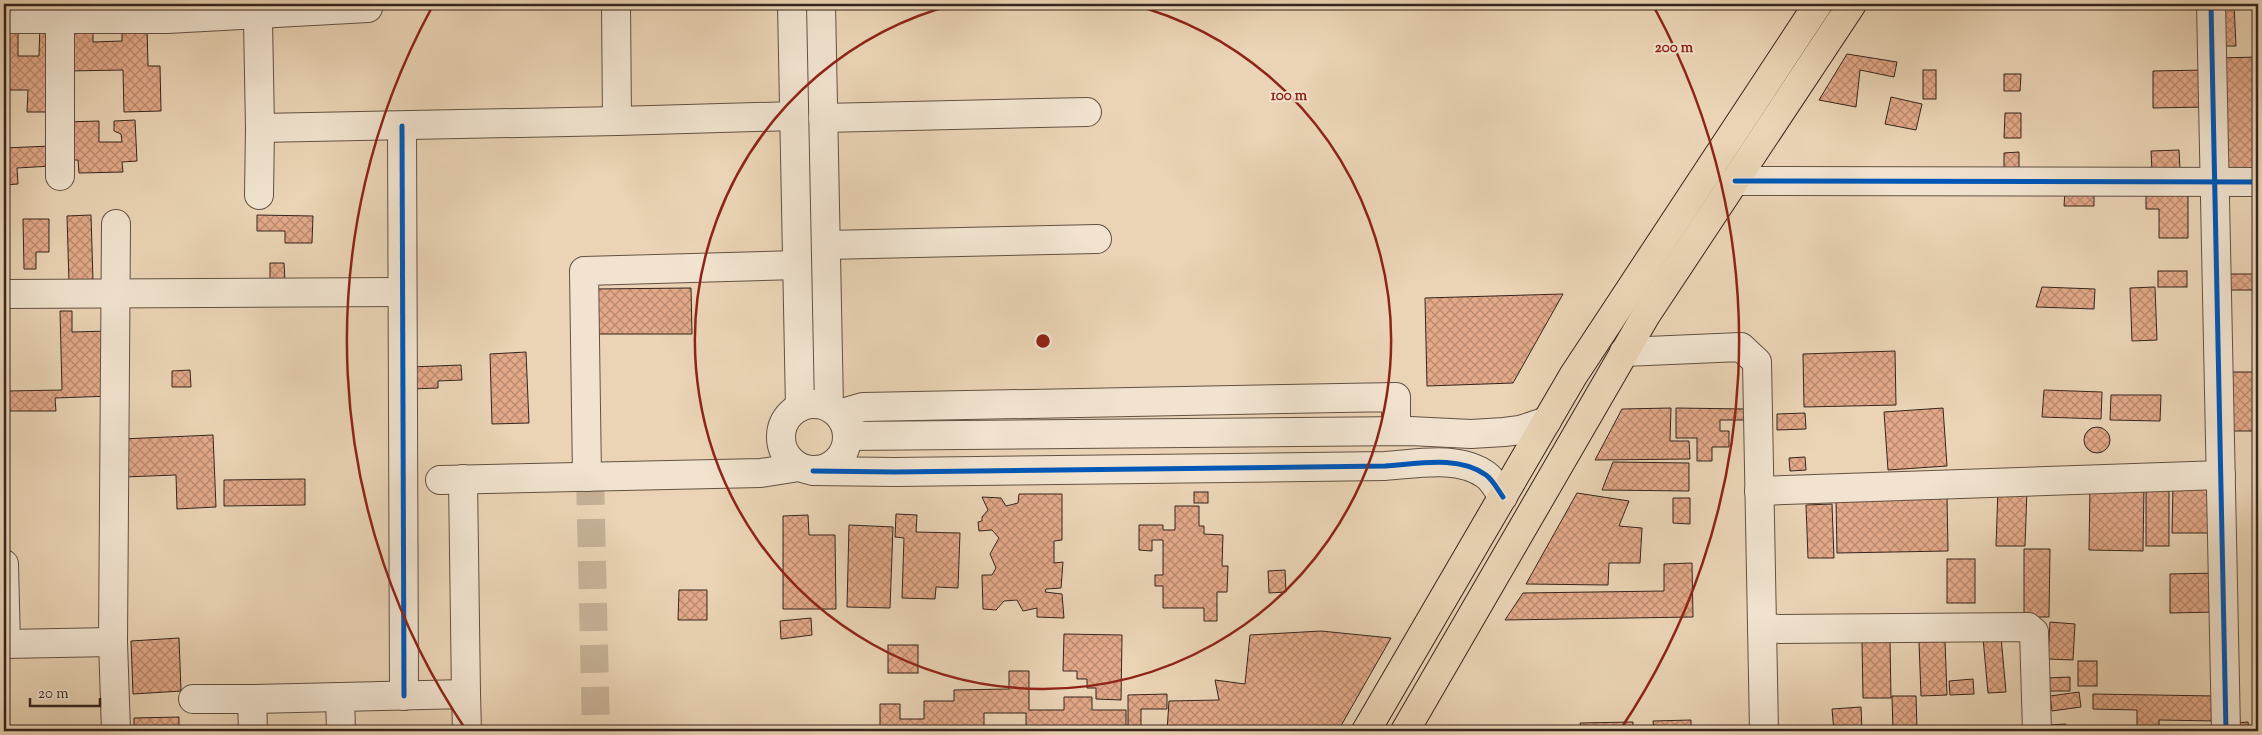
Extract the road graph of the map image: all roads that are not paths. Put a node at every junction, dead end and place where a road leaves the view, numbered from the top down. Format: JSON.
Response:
{"nodes":[{"id":1,"x":616,"y":4,"type":"edge"},
{"id":2,"x":792,"y":4,"type":"edge"},
{"id":3,"x":821,"y":4,"type":"edge"},
{"id":4,"x":1818,"y":4,"type":"edge"},
{"id":5,"x":1852,"y":4,"type":"edge"},
{"id":6,"x":2211,"y":4,"type":"edge"},
{"id":7,"x":368,"y":8,"type":"dead end"},
{"id":8,"x":63,"y":14,"type":"edge"},
{"id":9,"x":4,"y":19,"type":"edge"},
{"id":10,"x":258,"y":22,"type":"dead end"},
{"id":11,"x":1776,"y":67,"type":"junction"},
{"id":12,"x":1802,"y":79,"type":"junction"},
{"id":13,"x":1087,"y":112,"type":"dead end"},
{"id":14,"x":794,"y":116,"type":"junction"},
{"id":15,"x":823,"y":118,"type":"junction"},
{"id":16,"x":617,"y":121,"type":"junction"},
{"id":17,"x":402,"y":126,"type":"junction"},
{"id":18,"x":260,"y":128,"type":"junction"},
{"id":19,"x":60,"y":176,"type":"dead end"},
{"id":20,"x":1735,"y":181,"type":"junction"},
{"id":21,"x":2215,"y":182,"type":"junction"},
{"id":22,"x":2258,"y":182,"type":"edge"},
{"id":23,"x":259,"y":195,"type":"dead end"},
{"id":24,"x":116,"y":224,"type":"dead end"},
{"id":25,"x":1097,"y":239,"type":"dead end"},
{"id":26,"x":826,"y":245,"type":"junction"},
{"id":27,"x":797,"y":265,"type":"junction"},
{"id":28,"x":402,"y":292,"type":"junction"},
{"id":29,"x":117,"y":293,"type":"junction"},
{"id":30,"x":4,"y":294,"type":"edge"},
{"id":31,"x":1624,"y":352,"type":"junction"},
{"id":32,"x":800,"y":407,"type":"junction"},
{"id":33,"x":839,"y":419,"type":"junction"},
{"id":34,"x":1547,"y":421,"type":"junction"},
{"id":35,"x":806,"y":469,"type":"junction"},
{"id":36,"x":2221,"y":474,"type":"junction"},
{"id":37,"x":587,"y":477,"type":"junction"},
{"id":38,"x":1759,"y":491,"type":"junction"},
{"id":39,"x":1503,"y":496,"type":"junction"},
{"id":40,"x":4,"y":564,"type":"edge"},
{"id":41,"x":1442,"y":601,"type":"junction"},
{"id":42,"x":1478,"y":606,"type":"junction"},
{"id":43,"x":1762,"y":629,"type":"junction"},
{"id":44,"x":113,"y":642,"type":"junction"},
{"id":45,"x":5,"y":644,"type":"edge"},
{"id":46,"x":466,"y":694,"type":"junction"},
{"id":47,"x":404,"y":696,"type":"junction"},
{"id":48,"x":340,"y":697,"type":"junction"},
{"id":49,"x":193,"y":699,"type":"dead end"},
{"id":50,"x":252,"y":699,"type":"junction"},
{"id":51,"x":116,"y":731,"type":"edge"},
{"id":52,"x":253,"y":731,"type":"edge"},
{"id":53,"x":341,"y":731,"type":"edge"},
{"id":54,"x":468,"y":731,"type":"edge"},
{"id":55,"x":1366,"y":731,"type":"edge"},
{"id":56,"x":1405,"y":731,"type":"edge"},
{"id":57,"x":1764,"y":731,"type":"edge"},
{"id":58,"x":2038,"y":731,"type":"edge"},
{"id":59,"x":2226,"y":731,"type":"edge"}],
"edges":[{"from":1,"to":16,"type":"street"},
{"from":2,"to":14,"type":"street"},
{"from":3,"to":15,"type":"street"},
{"from":4,"to":11,"type":"main road"},
{"from":5,"to":12,"type":"main road"},
{"from":6,"to":21,"type":"street"},
{"from":7,"to":8,"type":"street"},
{"from":8,"to":9,"type":"street"},
{"from":8,"to":19,"type":"street"},
{"from":10,"to":18,"type":"street"},
{"from":11,"to":12,"type":"main road"},
{"from":11,"to":34,"type":"main road"},
{"from":12,"to":20,"type":"main road"},
{"from":13,"to":15,"type":"street"},
{"from":14,"to":16,"type":"street"},
{"from":14,"to":27,"type":"street"},
{"from":15,"to":26,"type":"street"},
{"from":16,"to":17,"type":"street"},
{"from":17,"to":18,"type":"street"},
{"from":17,"to":28,"type":"street"},
{"from":18,"to":23,"type":"street"},
{"from":20,"to":21,"type":"street"},
{"from":20,"to":31,"type":"main road"},
{"from":21,"to":22,"type":"street"},
{"from":21,"to":36,"type":"street"},
{"from":24,"to":29,"type":"street"},
{"from":25,"to":26,"type":"street"},
{"from":26,"to":33,"type":"street"},
{"from":27,"to":32,"type":"street"},
{"from":27,"to":37,"type":"street"},
{"from":28,"to":29,"type":"street"},
{"from":28,"to":47,"type":"street"},
{"from":29,"to":30,"type":"street"},
{"from":29,"to":44,"type":"street"},
{"from":31,"to":38,"type":"street"},
{"from":31,"to":42,"type":"main road"},
{"from":32,"to":33,"type":"street"},
{"from":32,"to":35,"type":"street"},
{"from":33,"to":34,"type":"street"},
{"from":33,"to":35,"type":"street"},
{"from":34,"to":39,"type":"main road"},
{"from":35,"to":37,"type":"street"},
{"from":35,"to":39,"type":"street"},
{"from":36,"to":38,"type":"street"},
{"from":36,"to":59,"type":"street"},
{"from":37,"to":46,"type":"street"},
{"from":38,"to":43,"type":"street"},
{"from":39,"to":41,"type":"main road"},
{"from":40,"to":45,"type":"street"},
{"from":41,"to":42,"type":"main road"},
{"from":41,"to":55,"type":"main road"},
{"from":42,"to":56,"type":"main road"},
{"from":43,"to":57,"type":"street"},
{"from":43,"to":58,"type":"street"},
{"from":44,"to":45,"type":"street"},
{"from":44,"to":51,"type":"street"},
{"from":46,"to":47,"type":"street"},
{"from":46,"to":54,"type":"street"},
{"from":47,"to":48,"type":"street"},
{"from":48,"to":50,"type":"street"},
{"from":48,"to":53,"type":"street"},
{"from":49,"to":50,"type":"street"},
{"from":50,"to":52,"type":"street"}]}
